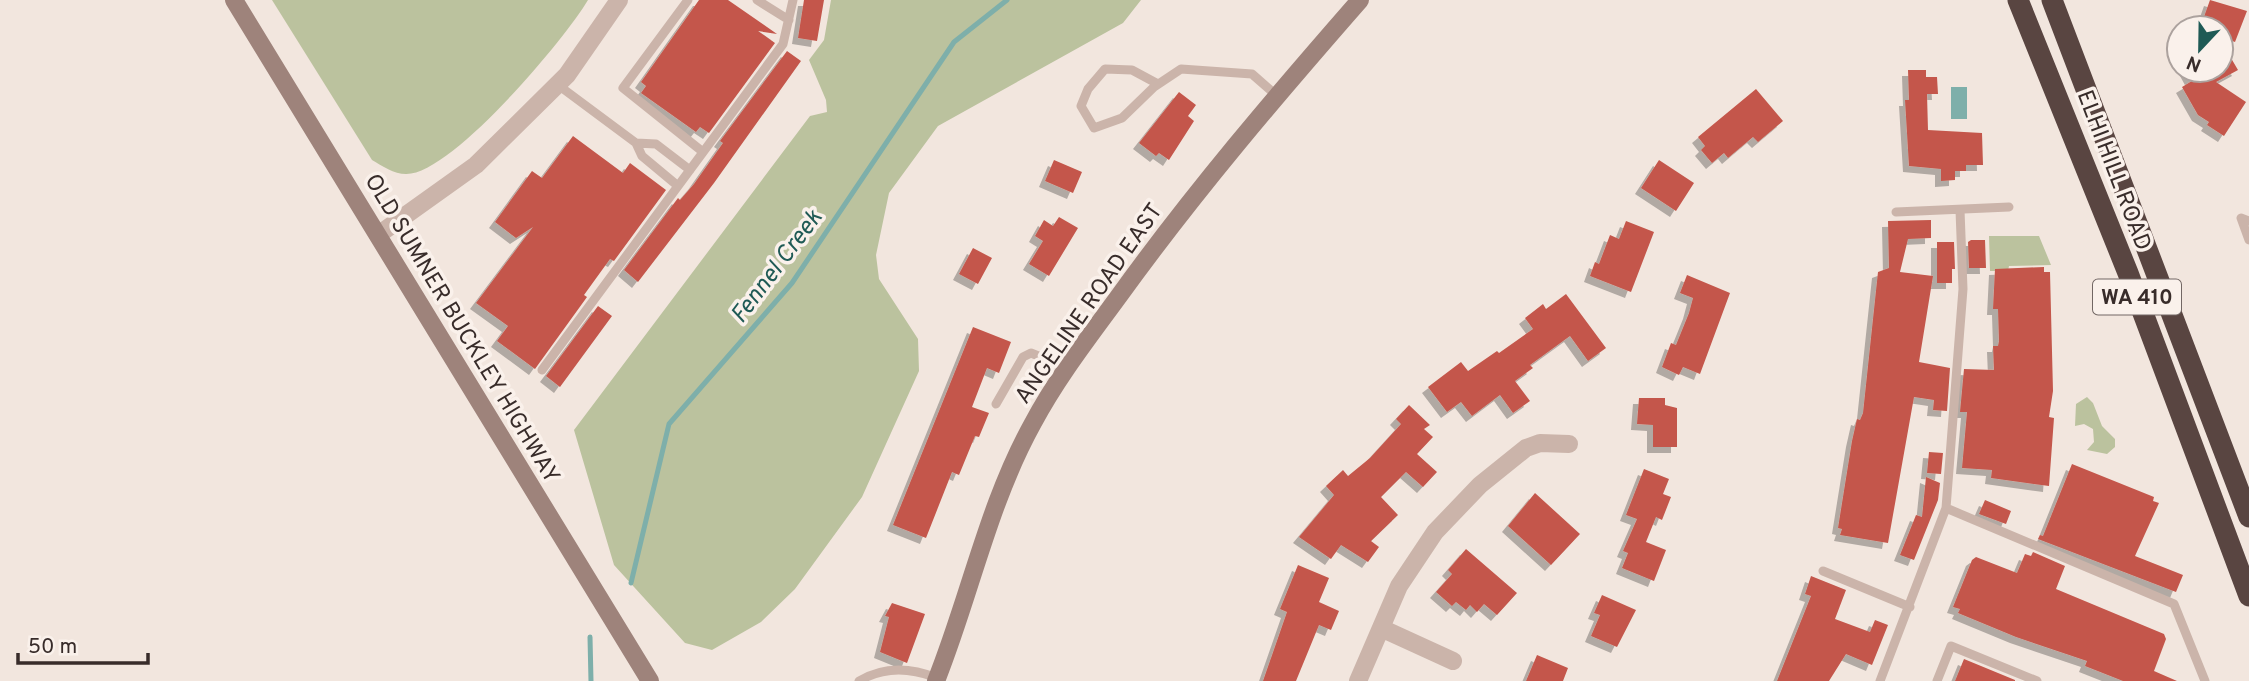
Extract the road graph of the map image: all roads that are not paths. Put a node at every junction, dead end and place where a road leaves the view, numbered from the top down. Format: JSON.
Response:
{"nodes":[{"id":1,"x":234,"y":0,"type":"edge"},
{"id":2,"x":619,"y":0,"type":"edge"},
{"id":3,"x":688,"y":0,"type":"edge"},
{"id":4,"x":757,"y":0,"type":"edge"},
{"id":5,"x":793,"y":0,"type":"edge"},
{"id":6,"x":1360,"y":0,"type":"edge"},
{"id":7,"x":2018,"y":0,"type":"edge"},
{"id":8,"x":2052,"y":0,"type":"edge"},
{"id":9,"x":789,"y":20,"type":"junction"},
{"id":10,"x":1158,"y":84,"type":"junction"},
{"id":11,"x":558,"y":85,"type":"junction"},
{"id":12,"x":1276,"y":96,"type":"junction"},
{"id":13,"x":636,"y":143,"type":"junction"},
{"id":14,"x":703,"y":152,"type":"junction"},
{"id":15,"x":690,"y":170,"type":"junction"},
{"id":16,"x":678,"y":186,"type":"junction"},
{"id":17,"x":2009,"y":207,"type":"dead end"},
{"id":18,"x":1960,"y":209,"type":"junction"},
{"id":19,"x":1896,"y":212,"type":"dead end"},
{"id":20,"x":2249,"y":220,"type":"edge"},
{"id":21,"x":377,"y":235,"type":"junction"},
{"id":22,"x":2249,"y":240,"type":"edge"},
{"id":23,"x":1068,"y":368,"type":"junction"},
{"id":24,"x":542,"y":370,"type":"dead end"},
{"id":25,"x":996,"y":404,"type":"dead end"},
{"id":26,"x":1569,"y":444,"type":"dead end"},
{"id":27,"x":1946,"y":508,"type":"junction"},
{"id":28,"x":2249,"y":517,"type":"edge"},
{"id":29,"x":1823,"y":571,"type":"dead end"},
{"id":30,"x":2249,"y":596,"type":"edge"},
{"id":31,"x":1910,"y":607,"type":"junction"},
{"id":32,"x":1383,"y":629,"type":"junction"},
{"id":33,"x":1453,"y":661,"type":"dead end"},
{"id":34,"x":937,"y":680,"type":"edge"},
{"id":35,"x":650,"y":681,"type":"edge"},
{"id":36,"x":859,"y":681,"type":"edge"},
{"id":37,"x":1358,"y":681,"type":"edge"},
{"id":38,"x":1880,"y":681,"type":"edge"},
{"id":39,"x":1937,"y":681,"type":"edge"},
{"id":40,"x":2038,"y":681,"type":"edge"},
{"id":41,"x":2205,"y":681,"type":"edge"}],
"edges":[{"from":1,"to":21,"type":"street","name":"OLD SUMNER BUCKLEY HIGHWAY"},
{"from":2,"to":11,"type":"street"},
{"from":3,"to":14,"type":"lane"},
{"from":4,"to":9,"type":"lane"},
{"from":5,"to":9,"type":"lane"},
{"from":6,"to":12,"type":"street","name":"ANGELINE ROAD EAST"},
{"from":7,"to":30,"type":"highway","name":"ELHI HILL ROAD","number":"WA 410"},
{"from":8,"to":28,"type":"highway","name":"ELHI HILL ROAD","number":"WA 410"},
{"from":9,"to":14,"type":"lane"},
{"from":10,"to":10,"type":"lane"},
{"from":10,"to":12,"type":"lane"},
{"from":11,"to":13,"type":"lane"},
{"from":11,"to":21,"type":"street"},
{"from":12,"to":23,"type":"street","name":"ANGELINE ROAD EAST"},
{"from":13,"to":15,"type":"lane"},
{"from":13,"to":16,"type":"lane"},
{"from":14,"to":15,"type":"lane"},
{"from":15,"to":16,"type":"lane"},
{"from":16,"to":24,"type":"lane"},
{"from":17,"to":18,"type":"lane"},
{"from":18,"to":19,"type":"lane"},
{"from":18,"to":27,"type":"lane"},
{"from":20,"to":22,"type":"lane"},
{"from":21,"to":35,"type":"street","name":"OLD SUMNER BUCKLEY HIGHWAY"},
{"from":23,"to":25,"type":"lane"},
{"from":23,"to":34,"type":"street","name":"ANGELINE ROAD EAST"},
{"from":26,"to":32,"type":"street"},
{"from":27,"to":31,"type":"lane"},
{"from":27,"to":41,"type":"lane"},
{"from":29,"to":31,"type":"lane"},
{"from":31,"to":38,"type":"lane"},
{"from":32,"to":33,"type":"street"},
{"from":32,"to":37,"type":"street"},
{"from":34,"to":36,"type":"lane"},
{"from":39,"to":40,"type":"lane"}]}
